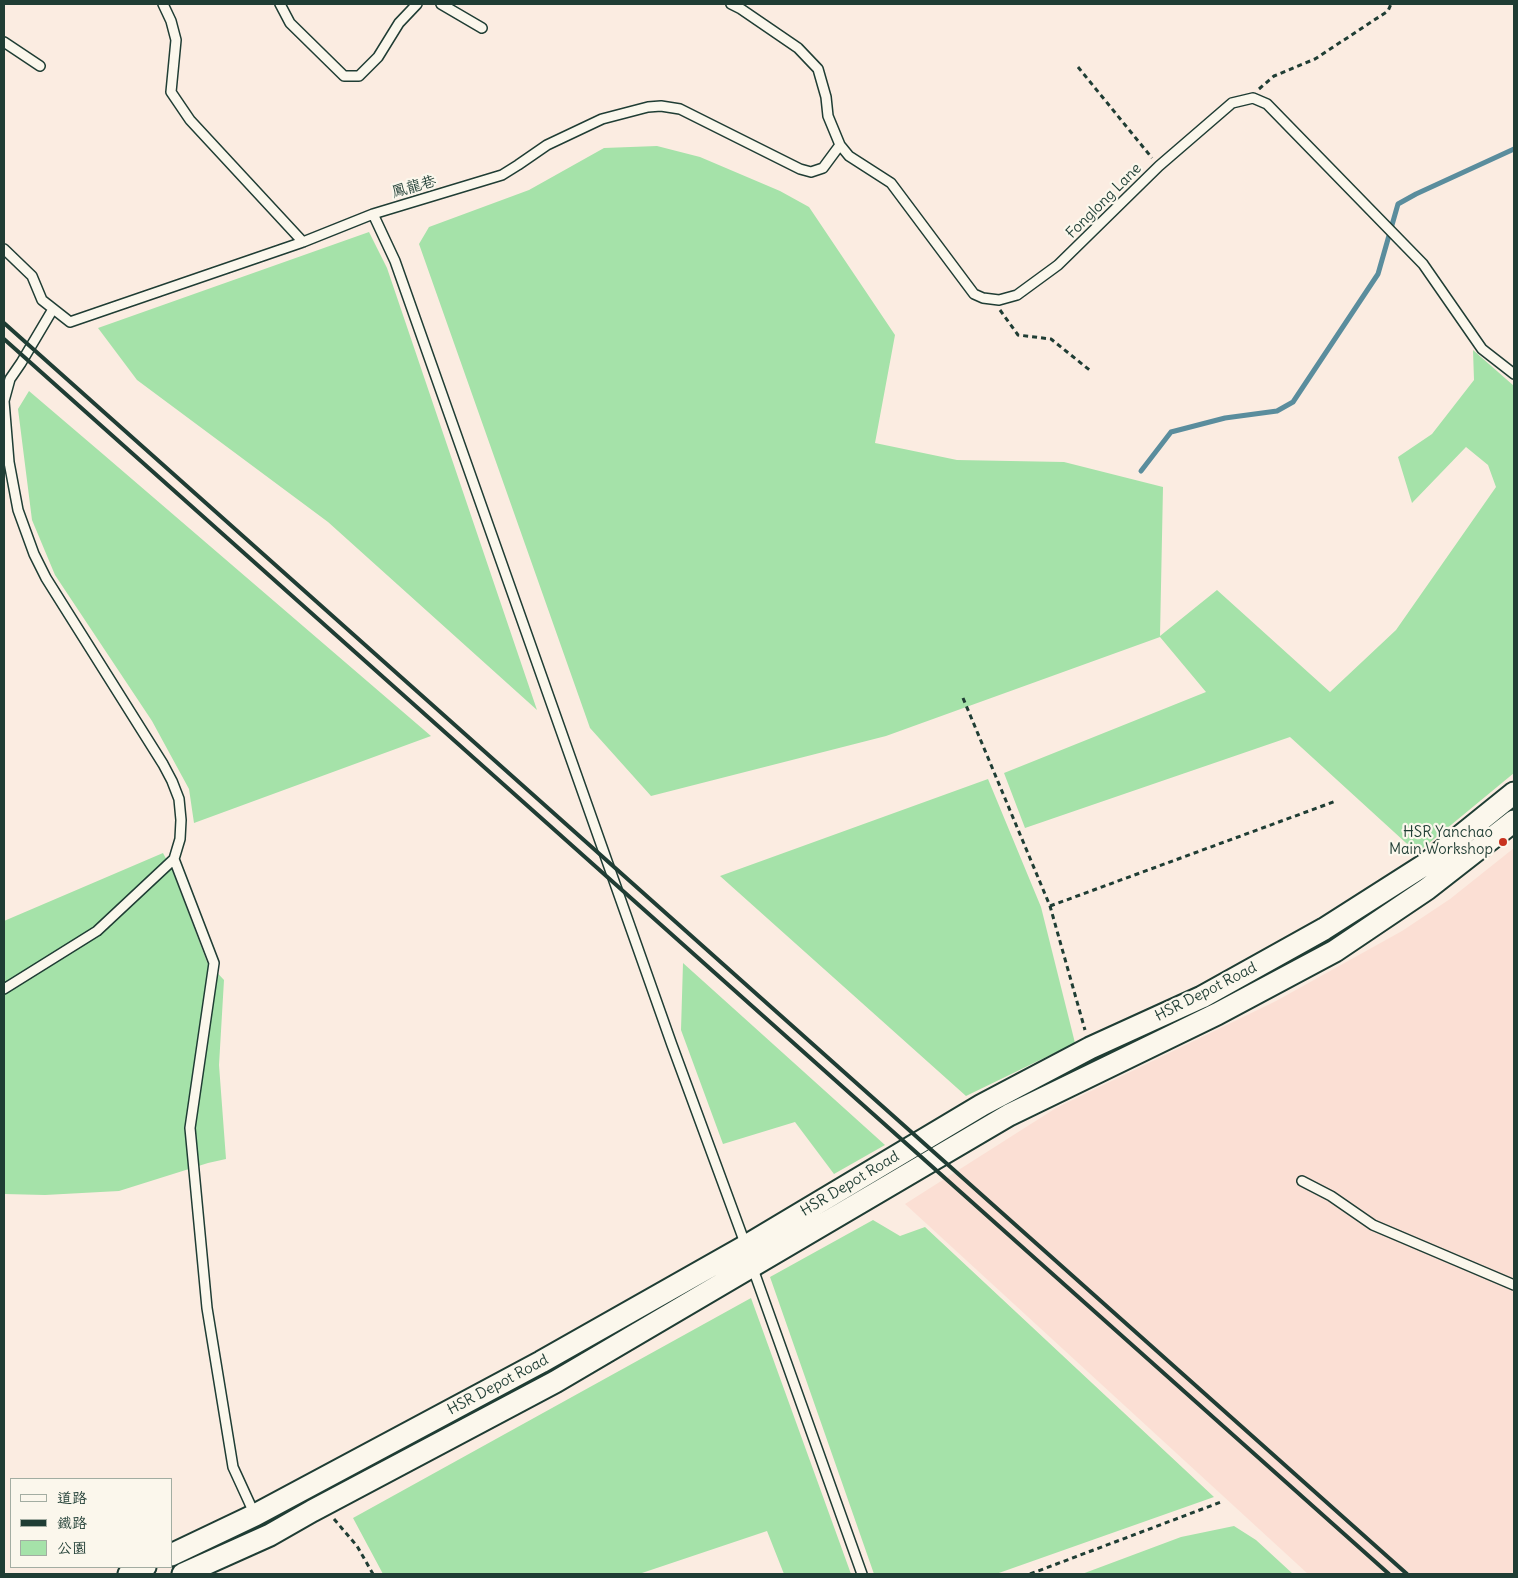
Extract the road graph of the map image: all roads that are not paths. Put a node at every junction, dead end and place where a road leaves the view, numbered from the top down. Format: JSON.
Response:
{"nodes":[{"id":1,"x":163,"y":4,"type":"edge"},
{"id":2,"x":280,"y":4,"type":"edge"},
{"id":3,"x":417,"y":4,"type":"edge"},
{"id":4,"x":440,"y":4,"type":"edge"},
{"id":5,"x":731,"y":4,"type":"edge"},
{"id":6,"x":482,"y":28,"type":"dead end"},
{"id":7,"x":4,"y":42,"type":"edge"},
{"id":8,"x":40,"y":66,"type":"dead end"},
{"id":9,"x":840,"y":145,"type":"junction"},
{"id":10,"x":373,"y":214,"type":"junction"},
{"id":11,"x":303,"y":242,"type":"junction"},
{"id":12,"x":4,"y":249,"type":"edge"},
{"id":13,"x":53,"y":309,"type":"junction"},
{"id":14,"x":1514,"y":374,"type":"edge"},
{"id":15,"x":4,"y":401,"type":"edge"},
{"id":16,"x":1514,"y":793,"type":"edge"},
{"id":17,"x":1514,"y":821,"type":"edge"},
{"id":18,"x":174,"y":859,"type":"junction"},
{"id":19,"x":4,"y":989,"type":"edge"},
{"id":20,"x":1302,"y":1180,"type":"dead end"},
{"id":21,"x":749,"y":1256,"type":"junction"},
{"id":22,"x":1514,"y":1285,"type":"edge"},
{"id":23,"x":255,"y":1515,"type":"junction"},
{"id":24,"x":172,"y":1554,"type":"edge"},
{"id":25,"x":143,"y":1568,"type":"edge"},
{"id":26,"x":129,"y":1574,"type":"edge"},
{"id":27,"x":183,"y":1574,"type":"edge"},
{"id":28,"x":862,"y":1574,"type":"edge"}],
"edges":[{"from":1,"to":11,"type":"lane"},
{"from":2,"to":3,"type":"lane"},
{"from":4,"to":6,"type":"lane"},
{"from":5,"to":9,"type":"lane"},
{"from":7,"to":8,"type":"lane"},
{"from":9,"to":10,"type":"lane","name":"鳳龍巷"},
{"from":9,"to":14,"type":"lane","name":"Fonglong Lane"},
{"from":10,"to":11,"type":"lane","name":"鳳龍巷"},
{"from":10,"to":21,"type":"lane"},
{"from":11,"to":13,"type":"lane","name":"鳳龍巷"},
{"from":12,"to":13,"type":"lane","name":"鳳龍巷"},
{"from":13,"to":15,"type":"lane"},
{"from":15,"to":18,"type":"lane"},
{"from":16,"to":21,"type":"street","name":"HSR Depot Road"},
{"from":17,"to":21,"type":"street","name":"HSR Depot Road"},
{"from":18,"to":19,"type":"lane"},
{"from":18,"to":23,"type":"lane"},
{"from":20,"to":22,"type":"lane"},
{"from":21,"to":23,"type":"street","name":"HSR Depot Road"},
{"from":21,"to":27,"type":"street","name":"HSR Depot Road"},
{"from":21,"to":28,"type":"lane"},
{"from":23,"to":24,"type":"street","name":"HSR Depot Road"},
{"from":25,"to":26,"type":"street"}]}
